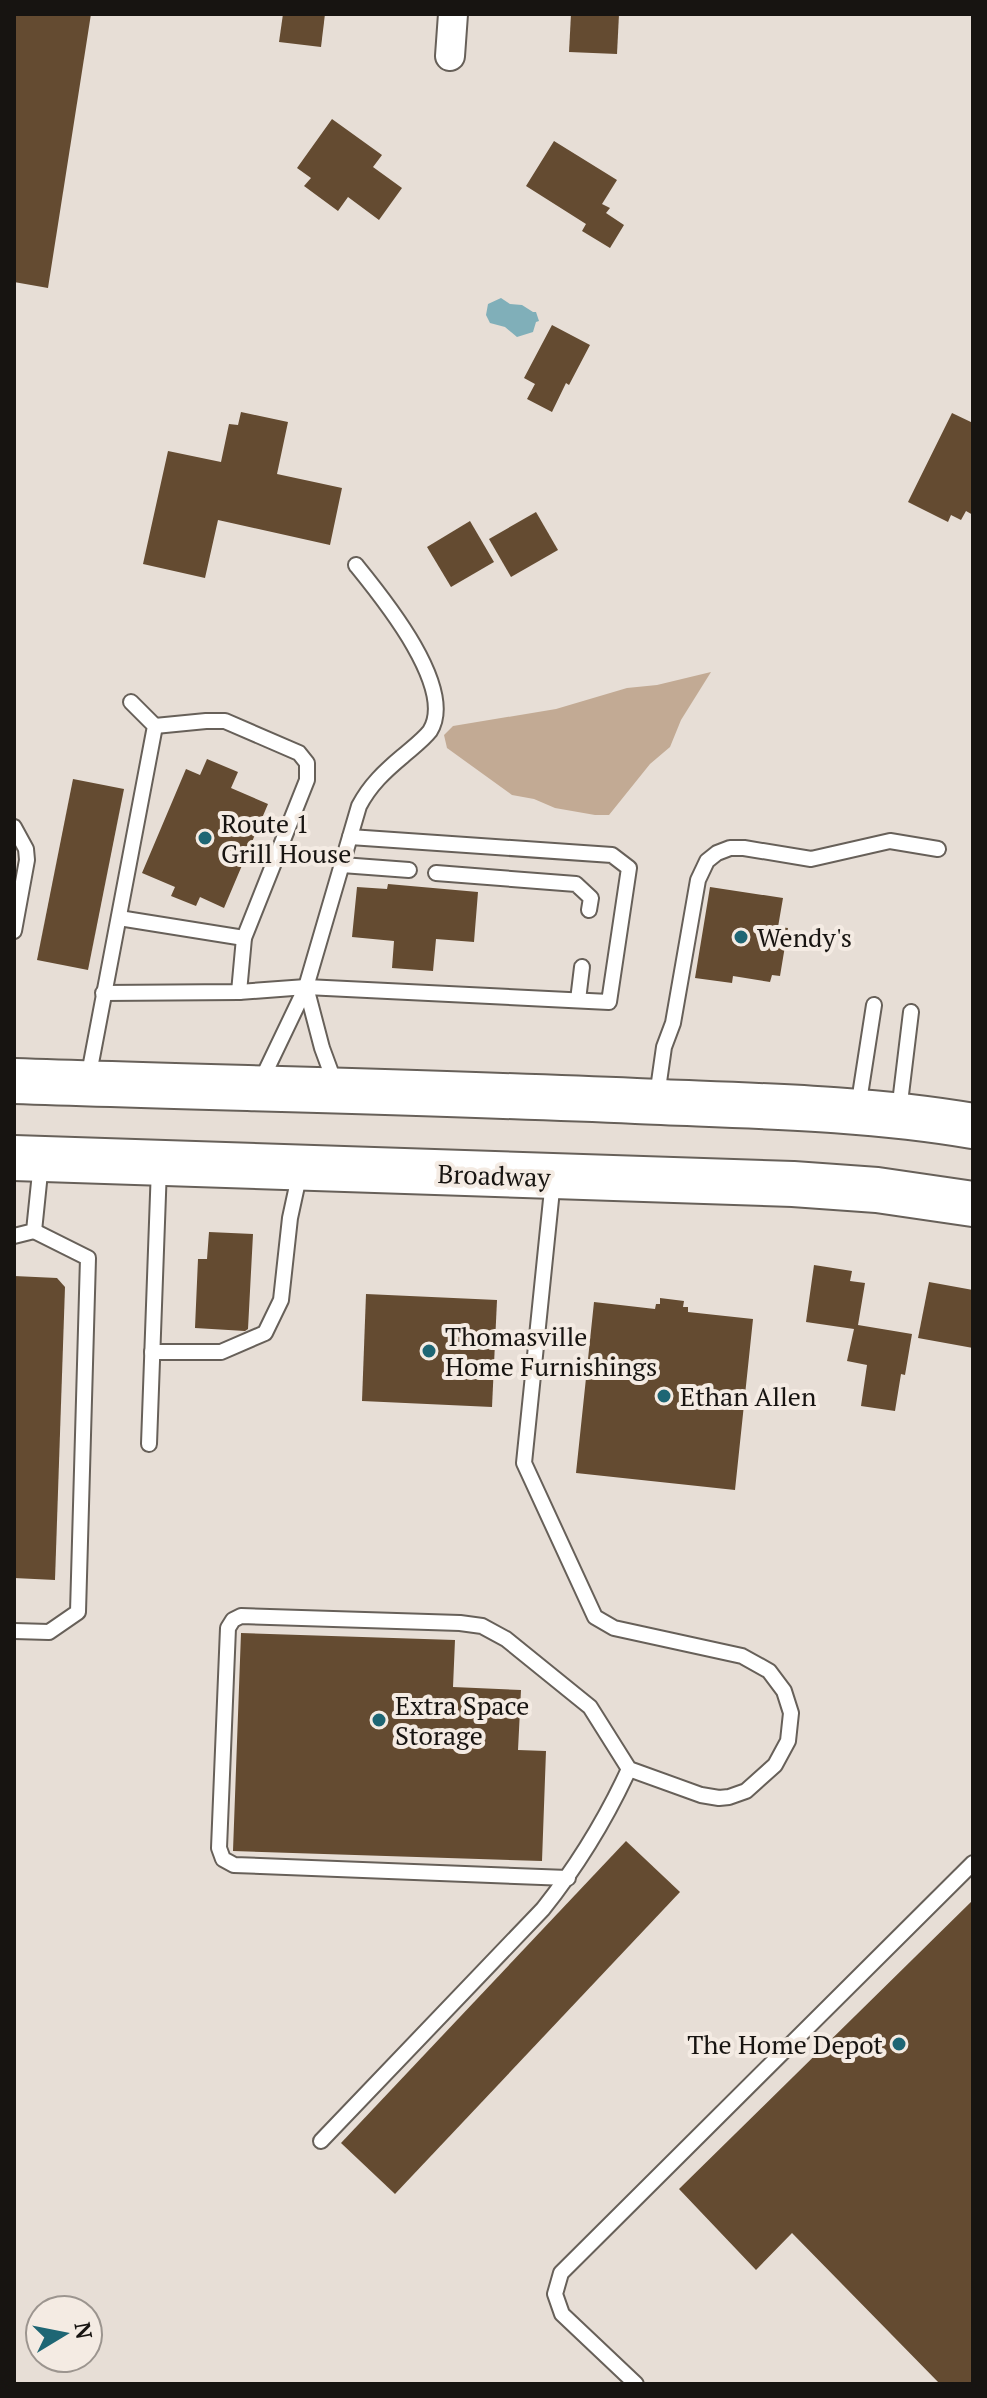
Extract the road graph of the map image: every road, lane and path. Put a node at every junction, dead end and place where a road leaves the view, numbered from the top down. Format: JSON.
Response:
{"nodes":[{"id":1,"x":453,"y":14,"type":"edge"},
{"id":2,"x":450,"y":56,"type":"dead end"},
{"id":3,"x":356,"y":565,"type":"dead end"},
{"id":4,"x":131,"y":702,"type":"dead end"},
{"id":5,"x":155,"y":726,"type":"junction"},
{"id":6,"x":14,"y":827,"type":"edge"},
{"id":7,"x":350,"y":837,"type":"junction"},
{"id":8,"x":938,"y":849,"type":"dead end"},
{"id":9,"x":342,"y":865,"type":"junction"},
{"id":10,"x":409,"y":870,"type":"dead end"},
{"id":11,"x":436,"y":873,"type":"dead end"},
{"id":12,"x":589,"y":910,"type":"dead end"},
{"id":13,"x":119,"y":918,"type":"junction"},
{"id":14,"x":14,"y":931,"type":"edge"},
{"id":15,"x":244,"y":938,"type":"junction"},
{"id":16,"x":582,"y":967,"type":"dead end"},
{"id":17,"x":306,"y":987,"type":"junction"},
{"id":18,"x":239,"y":992,"type":"junction"},
{"id":19,"x":103,"y":993,"type":"junction"},
{"id":20,"x":578,"y":1000,"type":"junction"},
{"id":21,"x":874,"y":1005,"type":"dead end"},
{"id":22,"x":911,"y":1012,"type":"dead end"},
{"id":23,"x":14,"y":1081,"type":"edge"},
{"id":24,"x":87,"y":1083,"type":"junction"},
{"id":25,"x":257,"y":1088,"type":"junction"},
{"id":26,"x":338,"y":1091,"type":"junction"},
{"id":27,"x":656,"y":1102,"type":"junction"},
{"id":28,"x":878,"y":1114,"type":"junction"},
{"id":29,"x":973,"y":1126,"type":"edge"},
{"id":30,"x":28,"y":1158,"type":"edge"},
{"id":31,"x":159,"y":1162,"type":"junction"},
{"id":32,"x":301,"y":1168,"type":"junction"},
{"id":33,"x":553,"y":1177,"type":"junction"},
{"id":34,"x":973,"y":1204,"type":"edge"},
{"id":35,"x":34,"y":1231,"type":"junction"},
{"id":36,"x":14,"y":1236,"type":"edge"},
{"id":37,"x":152,"y":1352,"type":"junction"},
{"id":38,"x":149,"y":1444,"type":"dead end"},
{"id":39,"x":14,"y":1631,"type":"edge"},
{"id":40,"x":629,"y":1769,"type":"junction"},
{"id":41,"x":973,"y":1863,"type":"edge"},
{"id":42,"x":568,"y":1878,"type":"junction"},
{"id":43,"x":321,"y":2141,"type":"dead end"},
{"id":44,"x":636,"y":2384,"type":"edge"}],
"edges":[{"from":1,"to":2,"type":"street"},
{"from":3,"to":7,"type":"lane"},
{"from":4,"to":5,"type":"lane"},
{"from":5,"to":13,"type":"lane"},
{"from":5,"to":15,"type":"lane"},
{"from":6,"to":14,"type":"lane"},
{"from":7,"to":9,"type":"lane"},
{"from":7,"to":20,"type":"lane"},
{"from":8,"to":27,"type":"lane"},
{"from":9,"to":10,"type":"lane"},
{"from":9,"to":17,"type":"lane"},
{"from":11,"to":12,"type":"lane"},
{"from":13,"to":15,"type":"lane"},
{"from":13,"to":19,"type":"lane"},
{"from":15,"to":18,"type":"lane"},
{"from":16,"to":20,"type":"lane"},
{"from":17,"to":18,"type":"lane"},
{"from":17,"to":20,"type":"lane"},
{"from":17,"to":25,"type":"lane"},
{"from":17,"to":26,"type":"lane"},
{"from":18,"to":19,"type":"lane"},
{"from":19,"to":24,"type":"lane"},
{"from":21,"to":28,"type":"lane"},
{"from":22,"to":28,"type":"lane"},
{"from":23,"to":24,"type":"highway"},
{"from":24,"to":25,"type":"highway"},
{"from":25,"to":26,"type":"highway"},
{"from":26,"to":27,"type":"highway"},
{"from":27,"to":28,"type":"highway"},
{"from":28,"to":29,"type":"highway"},
{"from":30,"to":31,"type":"highway","name":"Broadway"},
{"from":30,"to":35,"type":"lane"},
{"from":31,"to":32,"type":"highway","name":"Broadway"},
{"from":31,"to":37,"type":"lane"},
{"from":32,"to":33,"type":"highway","name":"Broadway"},
{"from":32,"to":37,"type":"lane"},
{"from":33,"to":34,"type":"highway","name":"Broadway"},
{"from":33,"to":40,"type":"lane"},
{"from":35,"to":36,"type":"lane"},
{"from":35,"to":39,"type":"lane"},
{"from":37,"to":38,"type":"lane"},
{"from":40,"to":42,"type":"lane"},
{"from":40,"to":42,"type":"lane"},
{"from":41,"to":44,"type":"lane"},
{"from":42,"to":43,"type":"lane"}]}
